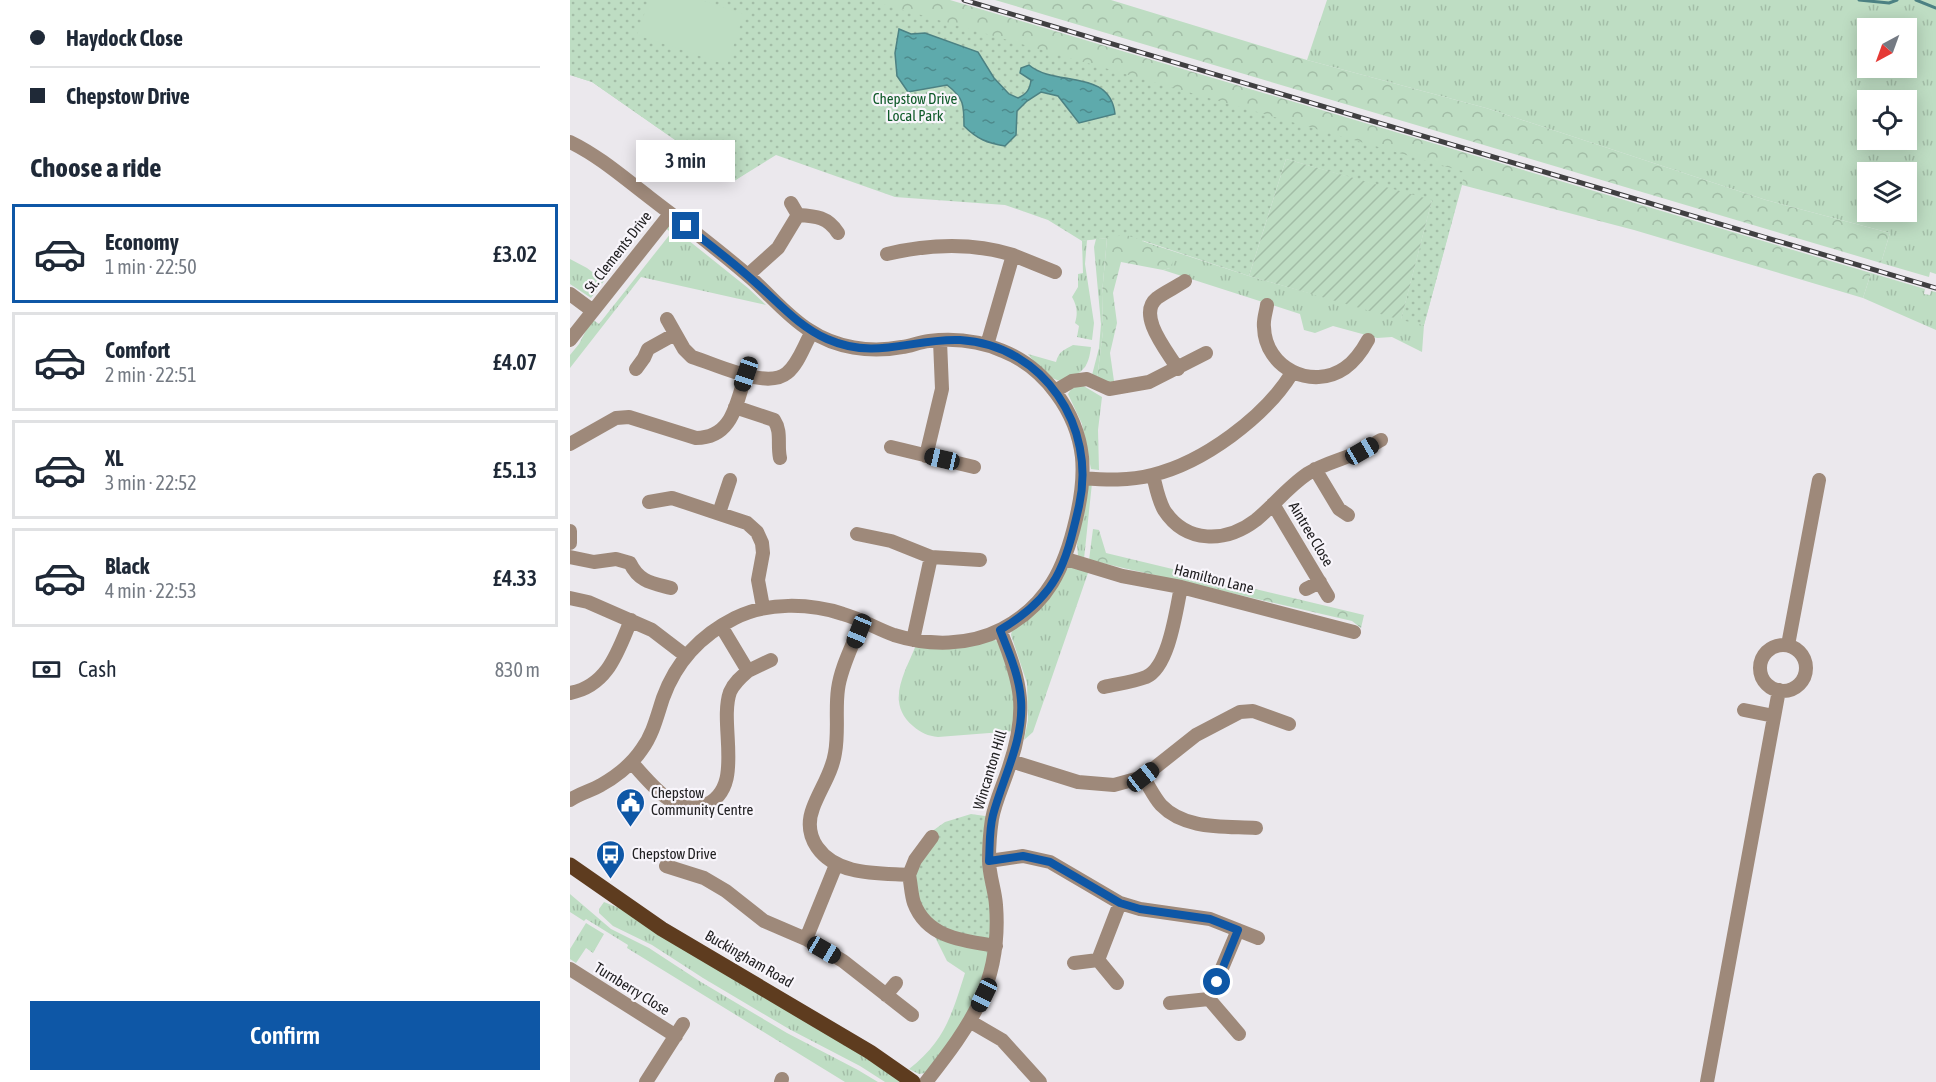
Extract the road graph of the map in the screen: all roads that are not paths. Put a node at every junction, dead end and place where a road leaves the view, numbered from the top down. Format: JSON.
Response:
{"nodes":[{"id":1,"x":570,"y":142,"type":"edge"},
{"id":2,"x":670,"y":213,"type":"junction"},
{"id":3,"x":838,"y":233,"type":"dead end"},
{"id":4,"x":887,"y":254,"type":"dead end"},
{"id":5,"x":1013,"y":255,"type":"junction"},
{"id":6,"x":1055,"y":272,"type":"dead end"},
{"id":7,"x":748,"y":275,"type":"junction"},
{"id":8,"x":1185,"y":281,"type":"dead end"},
{"id":9,"x":570,"y":294,"type":"edge"},
{"id":10,"x":1267,"y":305,"type":"dead end"},
{"id":11,"x":593,"y":311,"type":"junction"},
{"id":12,"x":667,"y":319,"type":"dead end"},
{"id":13,"x":812,"y":332,"type":"junction"},
{"id":14,"x":675,"y":334,"type":"junction"},
{"id":15,"x":570,"y":340,"type":"edge"},
{"id":16,"x":940,"y":340,"type":"junction"},
{"id":17,"x":1368,"y":340,"type":"dead end"},
{"id":18,"x":987,"y":345,"type":"junction"},
{"id":19,"x":1206,"y":353,"type":"dead end"},
{"id":20,"x":636,"y":369,"type":"dead end"},
{"id":21,"x":1178,"y":369,"type":"junction"},
{"id":22,"x":1292,"y":373,"type":"junction"},
{"id":23,"x":746,"y":374,"type":"junction"},
{"id":24,"x":1055,"y":391,"type":"junction"},
{"id":25,"x":735,"y":407,"type":"junction"},
{"id":26,"x":1381,"y":440,"type":"dead end"},
{"id":27,"x":1348,"y":441,"type":"dead end"},
{"id":28,"x":570,"y":444,"type":"edge"},
{"id":29,"x":891,"y":447,"type":"dead end"},
{"id":30,"x":1356,"y":454,"type":"junction"},
{"id":31,"x":926,"y":456,"type":"junction"},
{"id":32,"x":780,"y":459,"type":"dead end"},
{"id":33,"x":974,"y":467,"type":"dead end"},
{"id":34,"x":1315,"y":469,"type":"junction"},
{"id":35,"x":1153,"y":475,"type":"junction"},
{"id":36,"x":1083,"y":478,"type":"junction"},
{"id":37,"x":730,"y":480,"type":"dead end"},
{"id":38,"x":1818,"y":480,"type":"dead end"},
{"id":39,"x":649,"y":502,"type":"dead end"},
{"id":40,"x":1273,"y":504,"type":"junction"},
{"id":41,"x":718,"y":513,"type":"junction"},
{"id":42,"x":1348,"y":515,"type":"dead end"},
{"id":43,"x":570,"y":531,"type":"edge"},
{"id":44,"x":857,"y":534,"type":"dead end"},
{"id":45,"x":570,"y":543,"type":"edge"},
{"id":46,"x":570,"y":557,"type":"edge"},
{"id":47,"x":931,"y":557,"type":"junction"},
{"id":48,"x":1066,"y":559,"type":"junction"},
{"id":49,"x":980,"y":560,"type":"dead end"},
{"id":50,"x":1320,"y":582,"type":"junction"},
{"id":51,"x":1181,"y":587,"type":"junction"},
{"id":52,"x":672,"y":589,"type":"dead end"},
{"id":53,"x":1306,"y":589,"type":"dead end"},
{"id":54,"x":1329,"y":596,"type":"dead end"},
{"id":55,"x":570,"y":598,"type":"edge"},
{"id":56,"x":763,"y":608,"type":"junction"},
{"id":57,"x":632,"y":620,"type":"junction"},
{"id":58,"x":862,"y":621,"type":"junction"},
{"id":59,"x":721,"y":626,"type":"junction"},
{"id":60,"x":1000,"y":630,"type":"junction"},
{"id":61,"x":1354,"y":632,"type":"dead end"},
{"id":62,"x":913,"y":640,"type":"junction"},
{"id":63,"x":1788,"y":645,"type":"junction"},
{"id":64,"x":686,"y":656,"type":"junction"},
{"id":65,"x":771,"y":660,"type":"dead end"},
{"id":66,"x":748,"y":671,"type":"junction"},
{"id":67,"x":1104,"y":687,"type":"dead end"},
{"id":68,"x":1779,"y":690,"type":"junction"},
{"id":69,"x":570,"y":693,"type":"edge"},
{"id":70,"x":1744,"y":710,"type":"dead end"},
{"id":71,"x":1774,"y":716,"type":"junction"},
{"id":72,"x":1289,"y":724,"type":"dead end"},
{"id":73,"x":1011,"y":761,"type":"junction"},
{"id":74,"x":632,"y":763,"type":"junction"},
{"id":75,"x":1143,"y":777,"type":"junction"},
{"id":76,"x":570,"y":800,"type":"edge"},
{"id":77,"x":1256,"y":828,"type":"dead end"},
{"id":78,"x":932,"y":837,"type":"dead end"},
{"id":79,"x":989,"y":861,"type":"junction"},
{"id":80,"x":836,"y":865,"type":"junction"},
{"id":81,"x":666,"y":866,"type":"dead end"},
{"id":82,"x":574,"y":868,"type":"edge"},
{"id":83,"x":909,"y":875,"type":"junction"},
{"id":84,"x":1120,"y":903,"type":"junction"},
{"id":85,"x":1238,"y":930,"type":"junction"},
{"id":86,"x":1258,"y":938,"type":"dead end"},
{"id":87,"x":806,"y":939,"type":"junction"},
{"id":88,"x":996,"y":946,"type":"junction"},
{"id":89,"x":1098,"y":960,"type":"junction"},
{"id":90,"x":1074,"y":963,"type":"dead end"},
{"id":91,"x":570,"y":970,"type":"edge"},
{"id":92,"x":896,"y":983,"type":"dead end"},
{"id":93,"x":1117,"y":983,"type":"dead end"},
{"id":94,"x":886,"y":995,"type":"junction"},
{"id":95,"x":1209,"y":999,"type":"junction"},
{"id":96,"x":1170,"y":1003,"type":"dead end"},
{"id":97,"x":912,"y":1015,"type":"dead end"},
{"id":98,"x":971,"y":1022,"type":"junction"},
{"id":99,"x":1239,"y":1034,"type":"dead end"},
{"id":100,"x":646,"y":1082,"type":"edge"},
{"id":101,"x":912,"y":1082,"type":"edge"},
{"id":102,"x":926,"y":1082,"type":"edge"},
{"id":103,"x":1040,"y":1082,"type":"edge"},
{"id":104,"x":1707,"y":1082,"type":"edge"}],
"edges":[{"from":1,"to":2,"type":"street"},
{"from":2,"to":7,"type":"street"},
{"from":2,"to":11,"type":"street","name":"St. Clements Drive"},
{"from":3,"to":7,"type":"street"},
{"from":4,"to":5,"type":"street"},
{"from":5,"to":6,"type":"street"},
{"from":5,"to":18,"type":"street"},
{"from":7,"to":13,"type":"street"},
{"from":8,"to":21,"type":"street"},
{"from":9,"to":11,"type":"street"},
{"from":10,"to":22,"type":"street"},
{"from":11,"to":15,"type":"street","name":"St. Clements Drive"},
{"from":12,"to":14,"type":"street"},
{"from":13,"to":16,"type":"street"},
{"from":13,"to":23,"type":"street"},
{"from":14,"to":20,"type":"street"},
{"from":14,"to":23,"type":"street"},
{"from":16,"to":18,"type":"street"},
{"from":16,"to":31,"type":"street"},
{"from":17,"to":22,"type":"street"},
{"from":18,"to":24,"type":"street"},
{"from":19,"to":21,"type":"street"},
{"from":21,"to":24,"type":"street"},
{"from":22,"to":35,"type":"street"},
{"from":23,"to":25,"type":"street"},
{"from":24,"to":36,"type":"street"},
{"from":25,"to":28,"type":"street"},
{"from":25,"to":32,"type":"street"},
{"from":26,"to":30,"type":"street","name":"Aintree Close"},
{"from":27,"to":30,"type":"street"},
{"from":29,"to":31,"type":"street"},
{"from":30,"to":34,"type":"street","name":"Aintree Close"},
{"from":31,"to":33,"type":"street"},
{"from":34,"to":40,"type":"street","name":"Aintree Close"},
{"from":34,"to":42,"type":"street"},
{"from":35,"to":36,"type":"street"},
{"from":35,"to":40,"type":"street","name":"Aintree Close"},
{"from":36,"to":48,"type":"street"},
{"from":37,"to":41,"type":"street"},
{"from":38,"to":63,"type":"street"},
{"from":39,"to":41,"type":"street"},
{"from":40,"to":50,"type":"street","name":"Aintree Close"},
{"from":41,"to":56,"type":"street"},
{"from":43,"to":45,"type":"street"},
{"from":44,"to":47,"type":"street"},
{"from":46,"to":52,"type":"street"},
{"from":47,"to":49,"type":"street"},
{"from":47,"to":62,"type":"street"},
{"from":48,"to":51,"type":"street","name":"Hamilton Lane"},
{"from":48,"to":60,"type":"street"},
{"from":50,"to":53,"type":"street","name":"Aintree Close"},
{"from":50,"to":54,"type":"street","name":"Aintree Close"},
{"from":51,"to":61,"type":"street","name":"Hamilton Lane"},
{"from":51,"to":67,"type":"street"},
{"from":55,"to":57,"type":"street"},
{"from":56,"to":58,"type":"street"},
{"from":56,"to":59,"type":"street"},
{"from":57,"to":64,"type":"street"},
{"from":57,"to":69,"type":"street"},
{"from":58,"to":62,"type":"street"},
{"from":58,"to":80,"type":"street"},
{"from":59,"to":64,"type":"street"},
{"from":59,"to":66,"type":"street"},
{"from":60,"to":62,"type":"street"},
{"from":60,"to":73,"type":"street","name":"Wincanton Hill"},
{"from":63,"to":68,"type":"street"},
{"from":63,"to":68,"type":"street"},
{"from":64,"to":74,"type":"street"},
{"from":65,"to":66,"type":"street"},
{"from":66,"to":74,"type":"street"},
{"from":68,"to":71,"type":"street"},
{"from":70,"to":71,"type":"street"},
{"from":71,"to":104,"type":"street"},
{"from":72,"to":75,"type":"street"},
{"from":73,"to":75,"type":"street"},
{"from":73,"to":79,"type":"street","name":"Wincanton Hill"},
{"from":74,"to":76,"type":"street"},
{"from":75,"to":77,"type":"street"},
{"from":78,"to":83,"type":"street"},
{"from":79,"to":84,"type":"street"},
{"from":79,"to":88,"type":"street","name":"Wincanton Hill"},
{"from":80,"to":83,"type":"street"},
{"from":80,"to":87,"type":"street"},
{"from":81,"to":87,"type":"street"},
{"from":82,"to":101,"type":"main road","name":"Buckingham Road"},
{"from":83,"to":88,"type":"street"},
{"from":84,"to":85,"type":"street"},
{"from":84,"to":89,"type":"street"},
{"from":85,"to":86,"type":"street"},
{"from":85,"to":95,"type":"street"},
{"from":87,"to":94,"type":"street"},
{"from":88,"to":98,"type":"street","name":"Wincanton Hill"},
{"from":89,"to":90,"type":"street"},
{"from":89,"to":93,"type":"street"},
{"from":91,"to":100,"type":"street","name":"Turnberry Close"},
{"from":92,"to":94,"type":"street"},
{"from":94,"to":97,"type":"street"},
{"from":95,"to":96,"type":"street"},
{"from":95,"to":99,"type":"street"},
{"from":98,"to":102,"type":"street","name":"Wincanton Hill"},
{"from":98,"to":103,"type":"street"}]}
